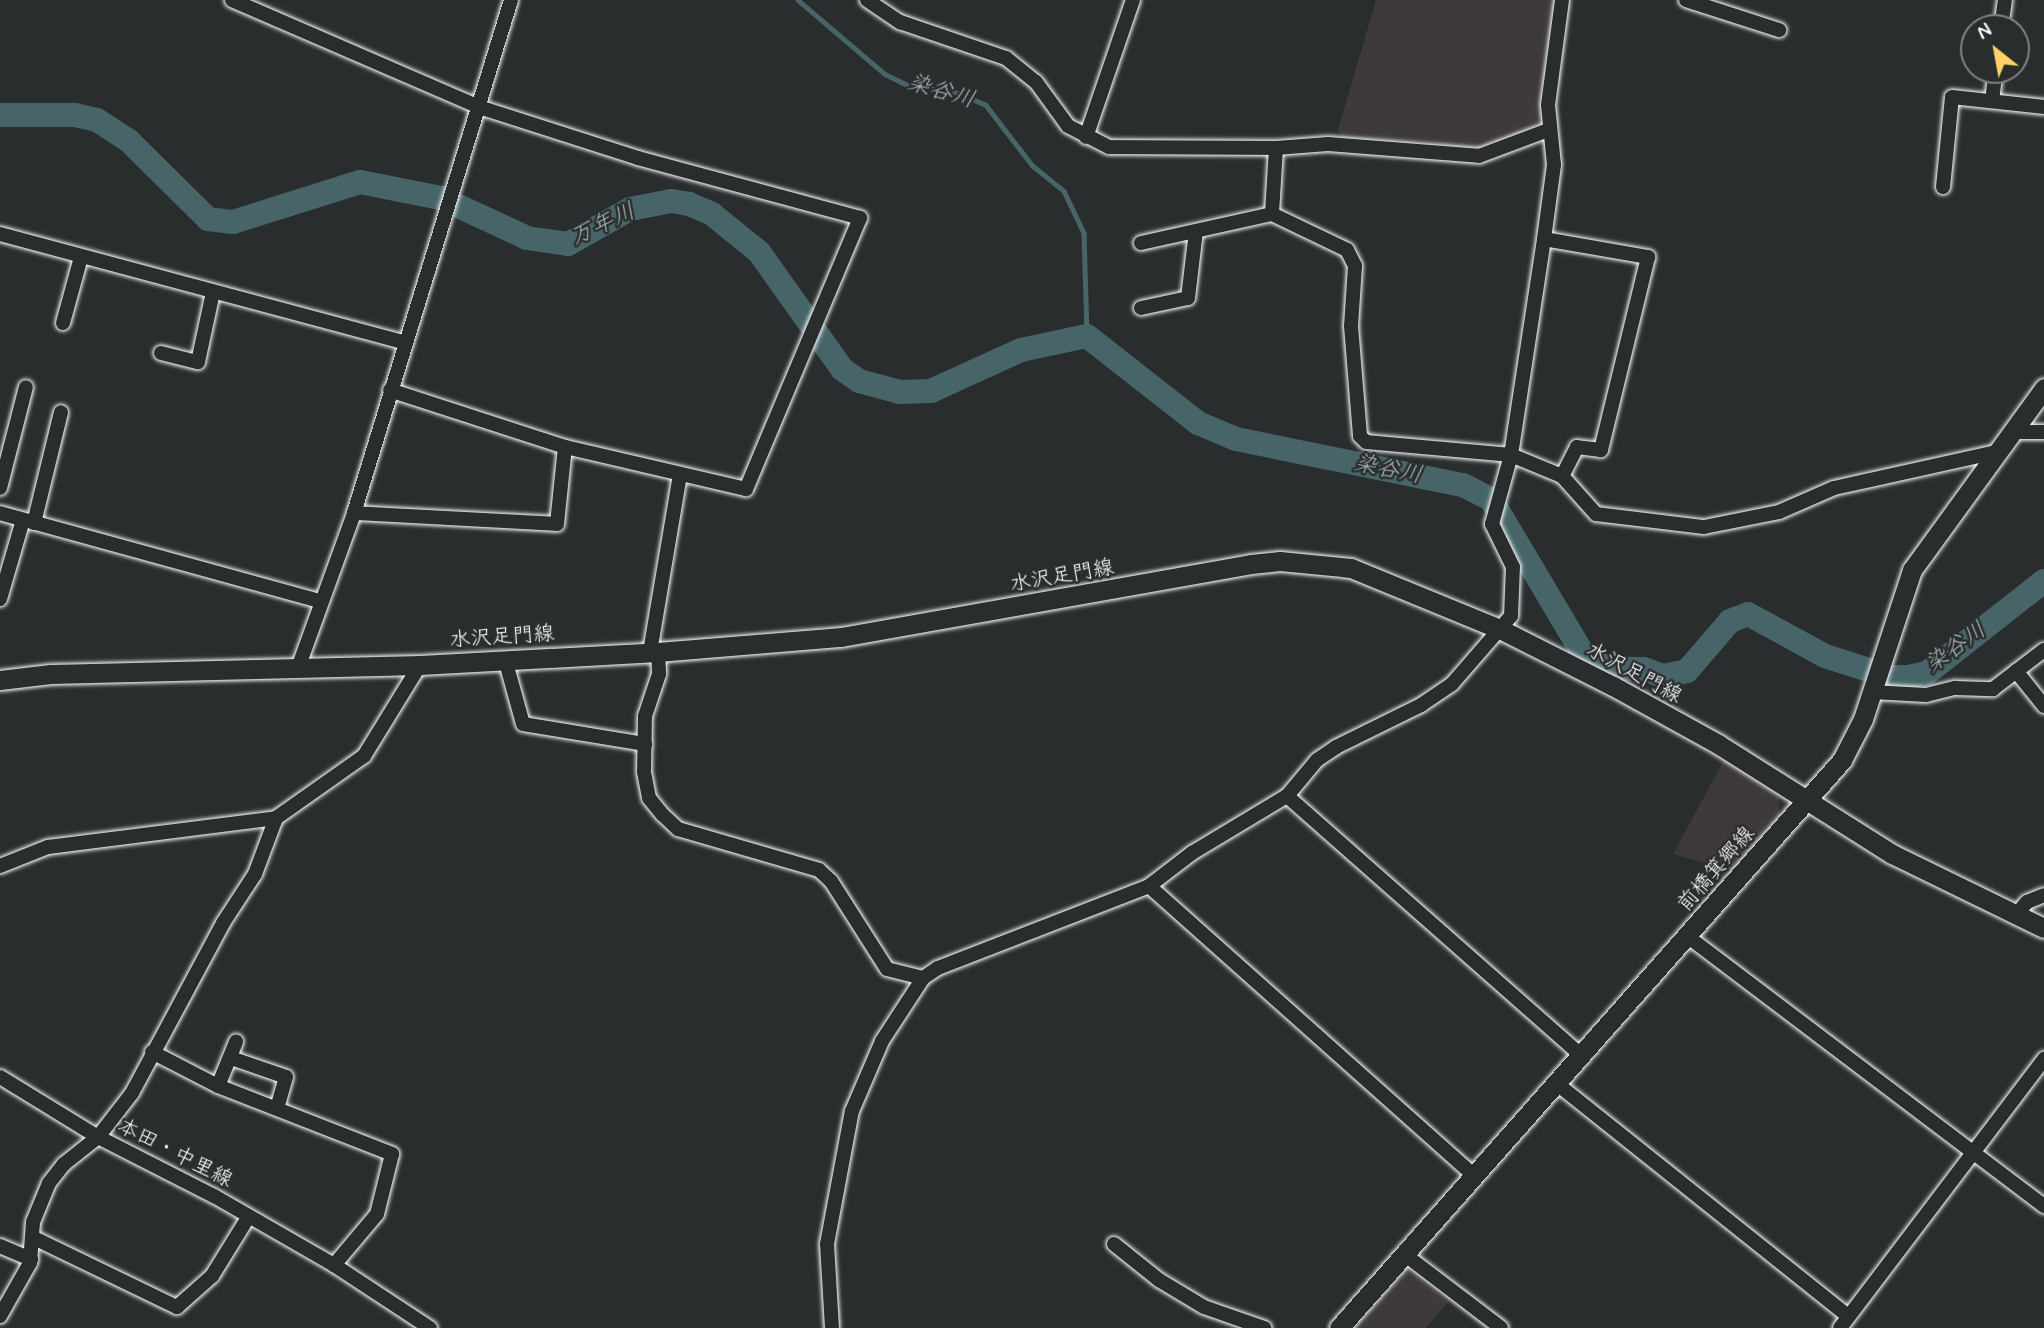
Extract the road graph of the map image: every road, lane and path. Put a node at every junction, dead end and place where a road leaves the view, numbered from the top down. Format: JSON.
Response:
{"nodes":[{"id":1,"x":232,"y":0,"type":"edge"},
{"id":2,"x":511,"y":0,"type":"edge"},
{"id":3,"x":867,"y":0,"type":"edge"},
{"id":4,"x":1133,"y":0,"type":"edge"},
{"id":5,"x":1562,"y":0,"type":"edge"},
{"id":6,"x":1686,"y":0,"type":"edge"},
{"id":7,"x":1779,"y":30,"type":"dead end"},
{"id":8,"x":1994,"y":84,"type":"edge"},
{"id":9,"x":1992,"y":101,"type":"junction"},
{"id":10,"x":479,"y":107,"type":"junction"},
{"id":11,"x":2044,"y":107,"type":"edge"},
{"id":12,"x":1548,"y":130,"type":"junction"},
{"id":13,"x":1086,"y":137,"type":"junction"},
{"id":14,"x":1276,"y":148,"type":"junction"},
{"id":15,"x":1943,"y":187,"type":"dead end"},
{"id":16,"x":1272,"y":214,"type":"junction"},
{"id":17,"x":1196,"y":231,"type":"junction"},
{"id":18,"x":0,"y":234,"type":"edge"},
{"id":19,"x":1544,"y":239,"type":"junction"},
{"id":20,"x":1141,"y":243,"type":"dead end"},
{"id":21,"x":80,"y":257,"type":"junction"},
{"id":22,"x":213,"y":292,"type":"junction"},
{"id":23,"x":1141,"y":308,"type":"dead end"},
{"id":24,"x":62,"y":323,"type":"dead end"},
{"id":25,"x":404,"y":342,"type":"junction"},
{"id":26,"x":161,"y":353,"type":"dead end"},
{"id":27,"x":26,"y":387,"type":"dead end"},
{"id":28,"x":2044,"y":388,"type":"edge"},
{"id":29,"x":390,"y":390,"type":"junction"},
{"id":30,"x":61,"y":412,"type":"dead end"},
{"id":31,"x":2011,"y":432,"type":"junction"},
{"id":32,"x":2044,"y":432,"type":"edge"},
{"id":33,"x":565,"y":447,"type":"junction"},
{"id":34,"x":1996,"y":452,"type":"junction"},
{"id":35,"x":1511,"y":455,"type":"junction"},
{"id":36,"x":680,"y":475,"type":"junction"},
{"id":37,"x":1562,"y":476,"type":"junction"},
{"id":38,"x":0,"y":488,"type":"edge"},
{"id":39,"x":0,"y":513,"type":"edge"},
{"id":40,"x":354,"y":513,"type":"junction"},
{"id":41,"x":28,"y":521,"type":"junction"},
{"id":42,"x":0,"y":599,"type":"edge"},
{"id":43,"x":319,"y":601,"type":"junction"},
{"id":44,"x":1502,"y":630,"type":"junction"},
{"id":45,"x":2044,"y":650,"type":"edge"},
{"id":46,"x":654,"y":652,"type":"junction"},
{"id":47,"x":505,"y":659,"type":"junction"},
{"id":48,"x":421,"y":665,"type":"junction"},
{"id":49,"x":298,"y":668,"type":"junction"},
{"id":50,"x":2017,"y":671,"type":"junction"},
{"id":51,"x":0,"y":680,"type":"edge"},
{"id":52,"x":1873,"y":688,"type":"junction"},
{"id":53,"x":2044,"y":706,"type":"edge"},
{"id":54,"x":645,"y":744,"type":"junction"},
{"id":55,"x":1287,"y":796,"type":"junction"},
{"id":56,"x":1806,"y":801,"type":"junction"},
{"id":57,"x":276,"y":818,"type":"junction"},
{"id":58,"x":0,"y":866,"type":"edge"},
{"id":59,"x":1149,"y":886,"type":"junction"},
{"id":60,"x":2044,"y":895,"type":"edge"},
{"id":61,"x":2016,"y":915,"type":"junction"},
{"id":62,"x":2044,"y":928,"type":"edge"},
{"id":63,"x":1687,"y":936,"type":"junction"},
{"id":64,"x":923,"y":978,"type":"junction"},
{"id":65,"x":236,"y":1042,"type":"dead end"},
{"id":66,"x":152,"y":1052,"type":"junction"},
{"id":67,"x":1581,"y":1055,"type":"junction"},
{"id":68,"x":231,"y":1058,"type":"junction"},
{"id":69,"x":2044,"y":1059,"type":"edge"},
{"id":70,"x":0,"y":1077,"type":"edge"},
{"id":71,"x":1556,"y":1083,"type":"junction"},
{"id":72,"x":218,"y":1086,"type":"junction"},
{"id":73,"x":277,"y":1108,"type":"junction"},
{"id":74,"x":98,"y":1137,"type":"junction"},
{"id":75,"x":1971,"y":1150,"type":"junction"},
{"id":76,"x":1474,"y":1175,"type":"junction"},
{"id":77,"x":2044,"y":1206,"type":"edge"},
{"id":78,"x":249,"y":1216,"type":"junction"},
{"id":79,"x":33,"y":1238,"type":"junction"},
{"id":80,"x":1114,"y":1244,"type":"dead end"},
{"id":81,"x":0,"y":1245,"type":"edge"},
{"id":82,"x":1404,"y":1254,"type":"junction"},
{"id":83,"x":31,"y":1259,"type":"junction"},
{"id":84,"x":334,"y":1265,"type":"junction"},
{"id":85,"x":0,"y":1315,"type":"edge"},
{"id":86,"x":1844,"y":1322,"type":"edge"},
{"id":87,"x":430,"y":1328,"type":"edge"},
{"id":88,"x":832,"y":1328,"type":"edge"},
{"id":89,"x":1265,"y":1328,"type":"edge"},
{"id":90,"x":1339,"y":1328,"type":"edge"},
{"id":91,"x":1501,"y":1328,"type":"edge"}],
"edges":[{"from":1,"to":10,"type":"street"},
{"from":2,"to":10,"type":"street"},
{"from":3,"to":13,"type":"street"},
{"from":4,"to":13,"type":"street"},
{"from":5,"to":12,"type":"street"},
{"from":6,"to":7,"type":"street"},
{"from":8,"to":9,"type":"street"},
{"from":9,"to":11,"type":"street"},
{"from":9,"to":15,"type":"street"},
{"from":10,"to":25,"type":"street"},
{"from":10,"to":36,"type":"street"},
{"from":12,"to":14,"type":"street"},
{"from":12,"to":19,"type":"street"},
{"from":13,"to":14,"type":"street"},
{"from":14,"to":16,"type":"street"},
{"from":16,"to":17,"type":"street"},
{"from":16,"to":35,"type":"street"},
{"from":17,"to":20,"type":"street"},
{"from":17,"to":23,"type":"street"},
{"from":18,"to":21,"type":"street"},
{"from":19,"to":35,"type":"street"},
{"from":19,"to":37,"type":"street"},
{"from":21,"to":22,"type":"street"},
{"from":21,"to":24,"type":"street"},
{"from":22,"to":25,"type":"street"},
{"from":22,"to":26,"type":"street"},
{"from":25,"to":29,"type":"street"},
{"from":27,"to":38,"type":"street"},
{"from":28,"to":31,"type":"main road","name":"前橋箕郷線"},
{"from":29,"to":33,"type":"street"},
{"from":29,"to":40,"type":"street"},
{"from":30,"to":41,"type":"street"},
{"from":31,"to":32,"type":"street"},
{"from":31,"to":34,"type":"main road","name":"前橋箕郷線"},
{"from":33,"to":36,"type":"street"},
{"from":33,"to":40,"type":"street"},
{"from":34,"to":37,"type":"street"},
{"from":34,"to":52,"type":"main road","name":"前橋箕郷線"},
{"from":35,"to":37,"type":"street"},
{"from":35,"to":44,"type":"street"},
{"from":36,"to":46,"type":"street"},
{"from":39,"to":41,"type":"street"},
{"from":40,"to":43,"type":"street"},
{"from":41,"to":42,"type":"street"},
{"from":41,"to":43,"type":"street"},
{"from":43,"to":49,"type":"street"},
{"from":44,"to":46,"type":"main road","name":"水沢足門線"},
{"from":44,"to":55,"type":"street"},
{"from":44,"to":56,"type":"main road","name":"水沢足門線"},
{"from":45,"to":50,"type":"street"},
{"from":46,"to":47,"type":"main road","name":"水沢足門線"},
{"from":46,"to":54,"type":"street"},
{"from":47,"to":48,"type":"main road","name":"水沢足門線"},
{"from":47,"to":54,"type":"street"},
{"from":48,"to":49,"type":"main road","name":"水沢足門線"},
{"from":48,"to":57,"type":"street"},
{"from":49,"to":51,"type":"main road","name":"水沢足門線"},
{"from":50,"to":52,"type":"street"},
{"from":50,"to":53,"type":"street"},
{"from":52,"to":56,"type":"main road","name":"前橋箕郷線"},
{"from":54,"to":64,"type":"street"},
{"from":55,"to":59,"type":"street"},
{"from":55,"to":67,"type":"street"},
{"from":56,"to":61,"type":"main road","name":"水沢足門線"},
{"from":56,"to":63,"type":"main road","name":"前橋箕郷線"},
{"from":57,"to":58,"type":"street"},
{"from":57,"to":66,"type":"street"},
{"from":59,"to":64,"type":"street"},
{"from":59,"to":76,"type":"street"},
{"from":60,"to":61,"type":"street"},
{"from":61,"to":62,"type":"main road","name":"水沢足門線"},
{"from":63,"to":67,"type":"main road","name":"前橋箕郷線"},
{"from":63,"to":75,"type":"street"},
{"from":64,"to":88,"type":"street"},
{"from":65,"to":68,"type":"street"},
{"from":66,"to":72,"type":"street"},
{"from":66,"to":74,"type":"street"},
{"from":67,"to":71,"type":"main road","name":"前橋箕郷線"},
{"from":68,"to":72,"type":"street"},
{"from":68,"to":73,"type":"street"},
{"from":69,"to":75,"type":"street"},
{"from":70,"to":74,"type":"street","name":"本田・中里線"},
{"from":71,"to":76,"type":"main road","name":"前橋箕郷線"},
{"from":71,"to":86,"type":"street"},
{"from":72,"to":73,"type":"street"},
{"from":73,"to":84,"type":"street"},
{"from":74,"to":78,"type":"street","name":"本田・中里線"},
{"from":74,"to":79,"type":"street"},
{"from":75,"to":77,"type":"street"},
{"from":75,"to":86,"type":"street"},
{"from":76,"to":82,"type":"main road","name":"前橋箕郷線"},
{"from":78,"to":79,"type":"street"},
{"from":78,"to":84,"type":"street","name":"本田・中里線"},
{"from":79,"to":83,"type":"street"},
{"from":80,"to":89,"type":"street"},
{"from":81,"to":83,"type":"street"},
{"from":82,"to":90,"type":"main road","name":"前橋箕郷線"},
{"from":82,"to":91,"type":"street"},
{"from":83,"to":85,"type":"street"},
{"from":84,"to":87,"type":"street","name":"本田・中里線"}]}
